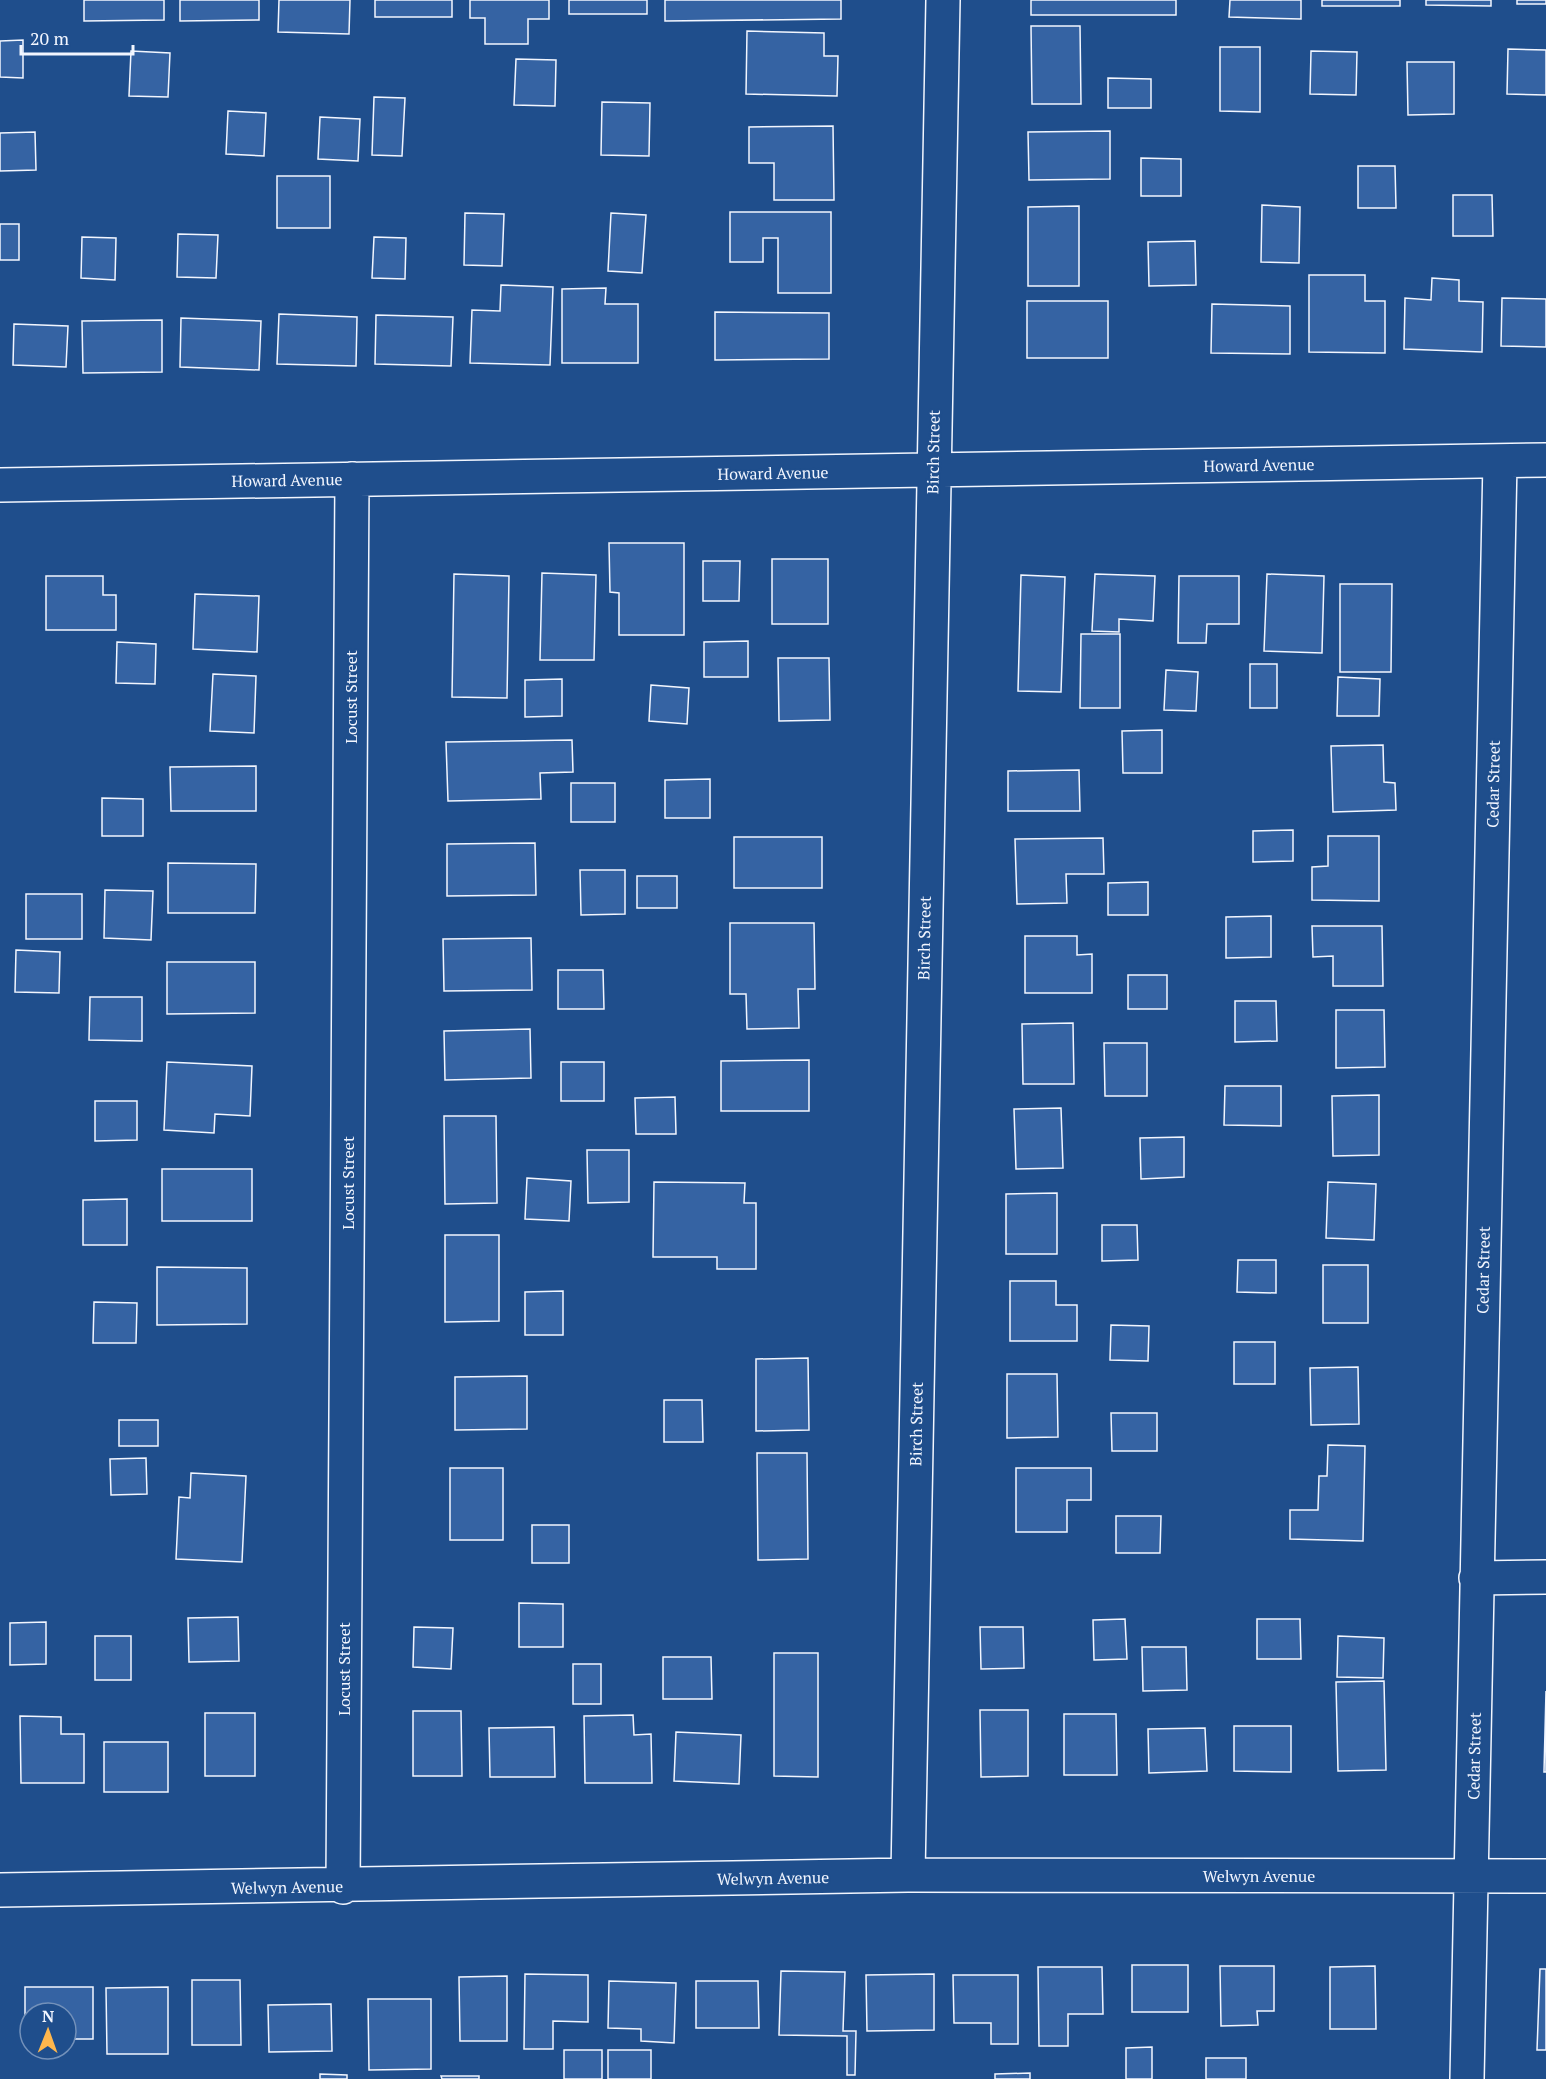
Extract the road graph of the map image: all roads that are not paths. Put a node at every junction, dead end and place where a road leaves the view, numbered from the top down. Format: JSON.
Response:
{"nodes":[{"id":1,"x":943,"y":0,"type":"edge"},
{"id":2,"x":1546,"y":460,"type":"edge"},
{"id":3,"x":1500,"y":461,"type":"junction"},
{"id":4,"x":933,"y":470,"type":"junction"},
{"id":5,"x":352,"y":479,"type":"junction"},
{"id":6,"x":0,"y":485,"type":"edge"},
{"id":7,"x":1546,"y":1577,"type":"edge"},
{"id":8,"x":1476,"y":1578,"type":"junction"},
{"id":9,"x":908,"y":1875,"type":"junction"},
{"id":10,"x":1473,"y":1876,"type":"junction"},
{"id":11,"x":1546,"y":1876,"type":"edge"},
{"id":12,"x":343,"y":1887,"type":"junction"},
{"id":13,"x":0,"y":1890,"type":"edge"},
{"id":14,"x":1467,"y":2079,"type":"edge"}],
"edges":[{"from":1,"to":4,"type":"street","name":"Birch Street"},
{"from":2,"to":3,"type":"street","name":"Howard Avenue"},
{"from":3,"to":4,"type":"street","name":"Howard Avenue"},
{"from":3,"to":8,"type":"street","name":"Cedar Street"},
{"from":4,"to":5,"type":"street","name":"Howard Avenue"},
{"from":4,"to":9,"type":"street","name":"Birch Street"},
{"from":5,"to":6,"type":"street","name":"Howard Avenue"},
{"from":5,"to":12,"type":"street","name":"Locust Street"},
{"from":7,"to":8,"type":"street"},
{"from":8,"to":10,"type":"street","name":"Cedar Street"},
{"from":9,"to":10,"type":"street","name":"Welwyn Avenue"},
{"from":9,"to":12,"type":"street","name":"Welwyn Avenue"},
{"from":10,"to":11,"type":"street","name":"Welwyn Avenue"},
{"from":10,"to":14,"type":"street","name":"Cedar Street"},
{"from":12,"to":13,"type":"street","name":"Welwyn Avenue"}]}
